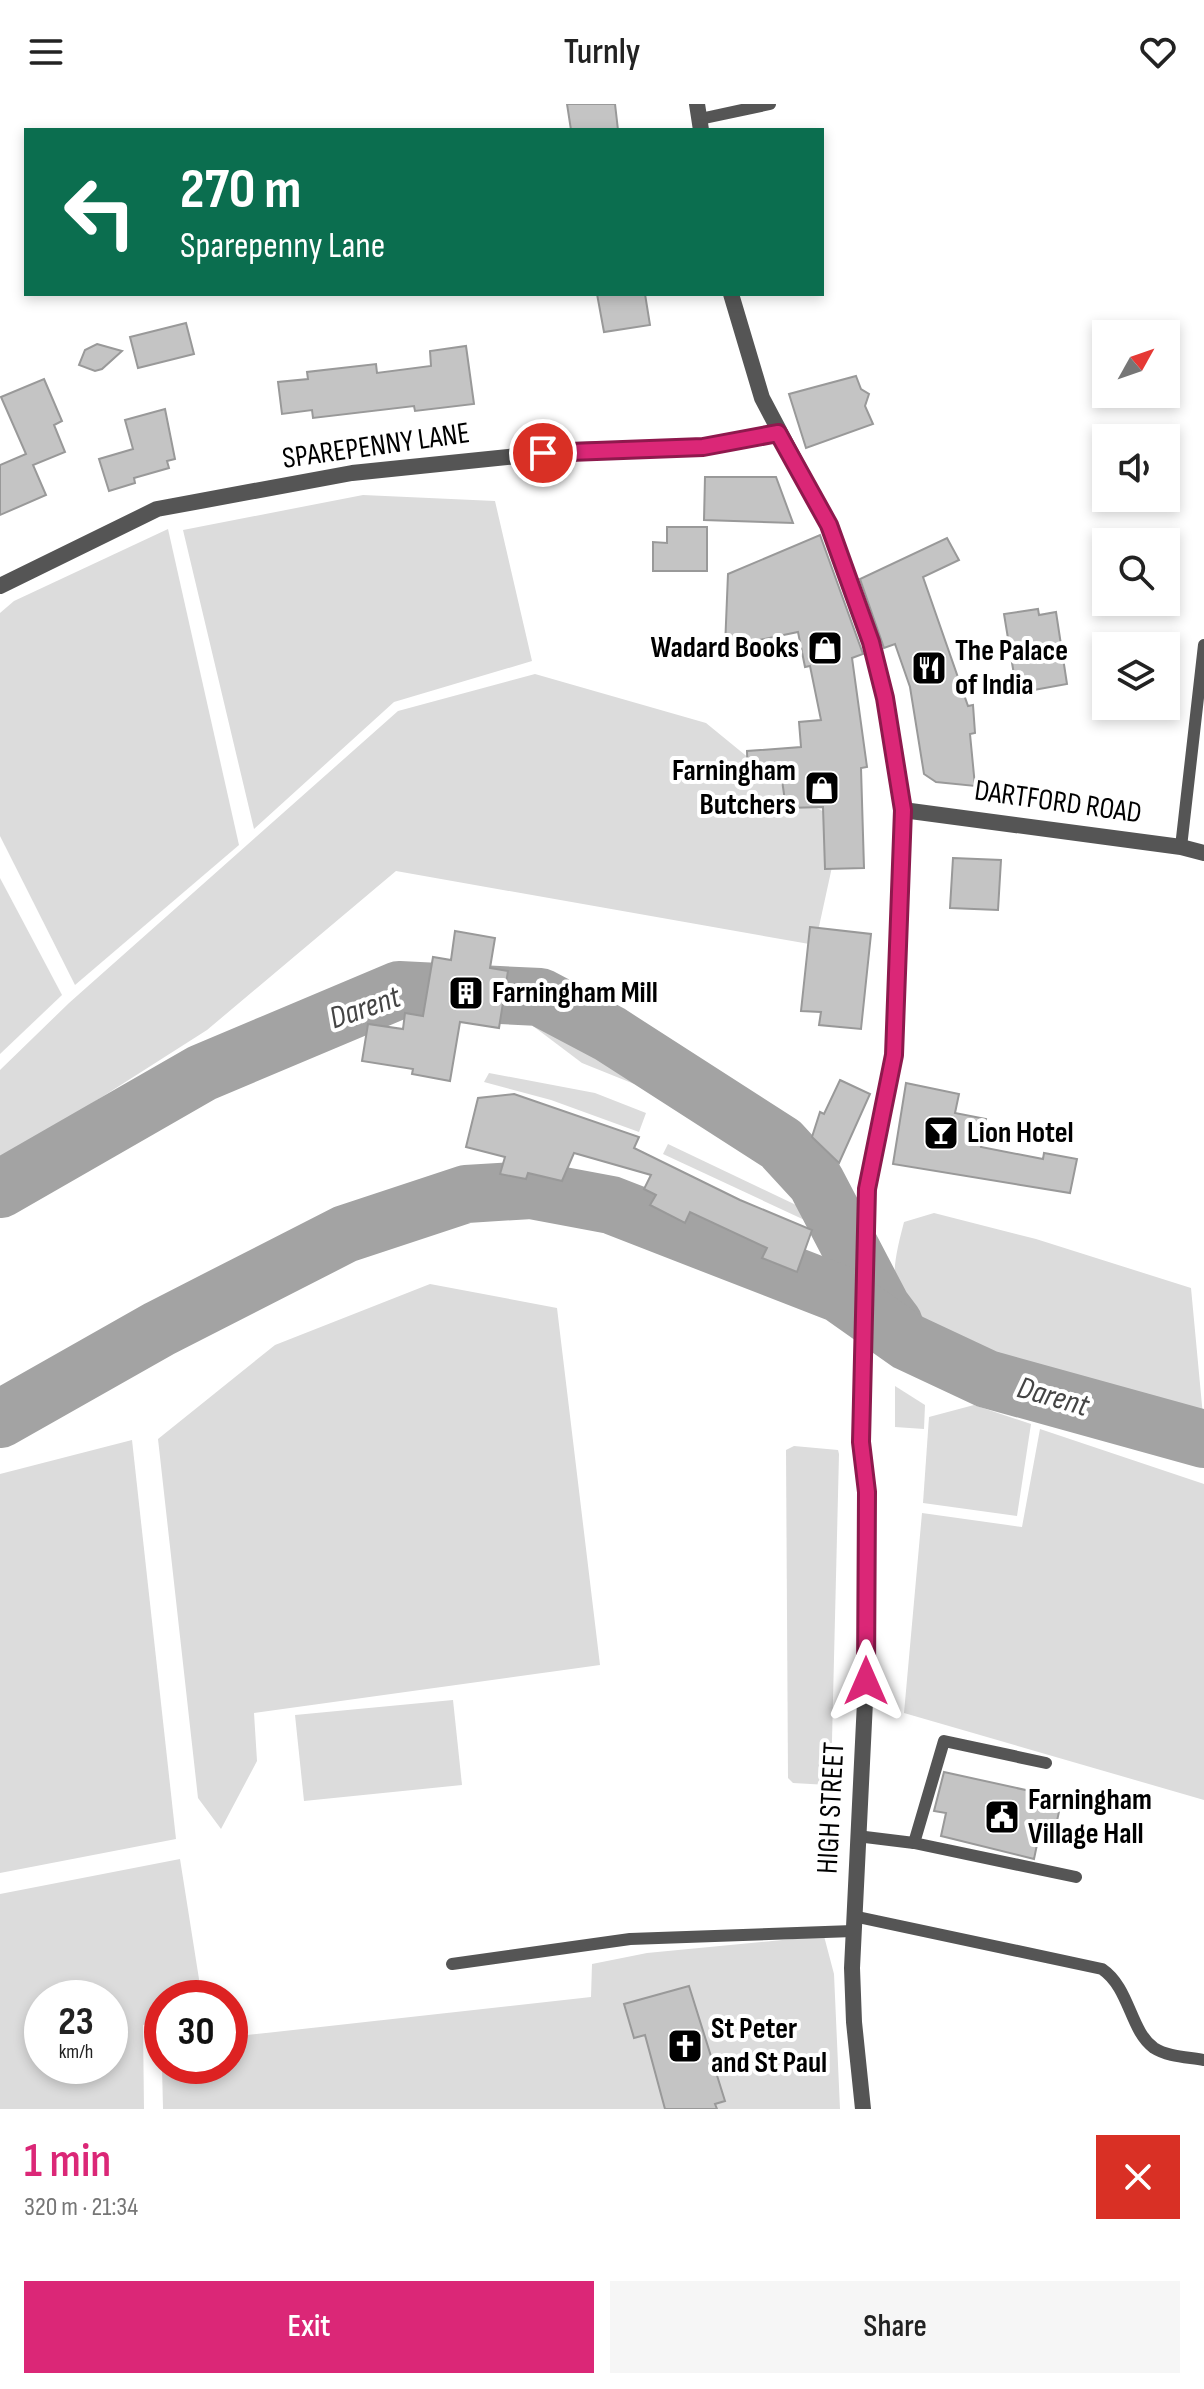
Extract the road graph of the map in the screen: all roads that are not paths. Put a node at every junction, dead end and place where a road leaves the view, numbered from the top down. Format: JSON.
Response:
{"nodes":[{"id":1,"x":770,"y":104,"type":"edge"},
{"id":2,"x":699,"y":118,"type":"edge"},
{"id":3,"x":732,"y":296,"type":"edge"},
{"id":4,"x":778,"y":433,"type":"junction"},
{"id":5,"x":0,"y":586,"type":"edge"},
{"id":6,"x":1204,"y":645,"type":"edge"},
{"id":7,"x":903,"y":810,"type":"junction"},
{"id":8,"x":1181,"y":847,"type":"junction"},
{"id":9,"x":1204,"y":853,"type":"edge"},
{"id":10,"x":1046,"y":1763,"type":"dead end"},
{"id":11,"x":857,"y":1836,"type":"junction"},
{"id":12,"x":914,"y":1843,"type":"junction"},
{"id":13,"x":1076,"y":1877,"type":"dead end"},
{"id":14,"x":853,"y":1924,"type":"junction"},
{"id":15,"x":452,"y":1964,"type":"dead end"},
{"id":16,"x":1204,"y":2060,"type":"edge"},
{"id":17,"x":863,"y":2109,"type":"edge"}],
"edges":[{"from":1,"to":2,"type":"lane"},
{"from":3,"to":4,"type":"street","name":"HIGH STREET"},
{"from":4,"to":5,"type":"street","name":"SPAREPENNY LANE"},
{"from":4,"to":7,"type":"street","name":"HIGH STREET"},
{"from":6,"to":8,"type":"lane"},
{"from":7,"to":8,"type":"street","name":"DARTFORD ROAD"},
{"from":7,"to":11,"type":"street","name":"HIGH STREET"},
{"from":8,"to":9,"type":"street","name":"DARTFORD ROAD"},
{"from":10,"to":12,"type":"lane"},
{"from":11,"to":12,"type":"lane"},
{"from":11,"to":14,"type":"street","name":"HIGH STREET"},
{"from":12,"to":13,"type":"lane"},
{"from":14,"to":15,"type":"lane"},
{"from":14,"to":16,"type":"lane"},
{"from":14,"to":17,"type":"street","name":"HIGH STREET"}]}
